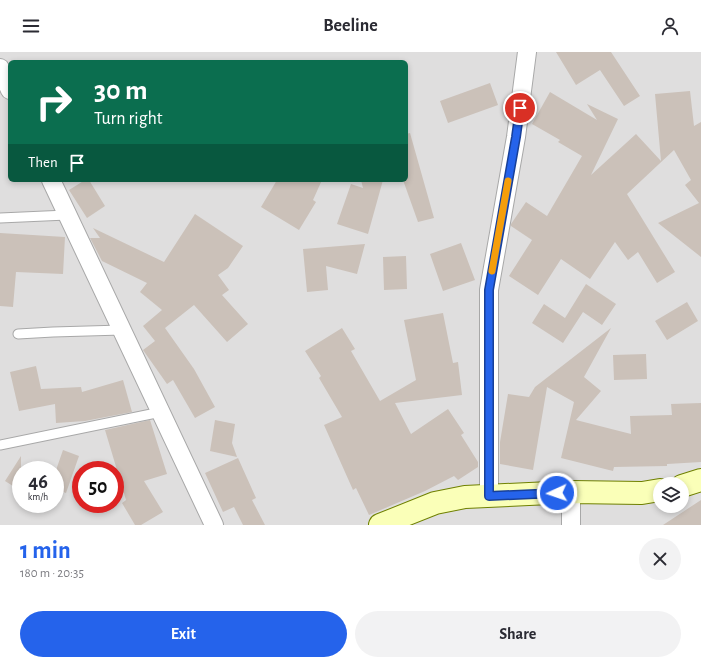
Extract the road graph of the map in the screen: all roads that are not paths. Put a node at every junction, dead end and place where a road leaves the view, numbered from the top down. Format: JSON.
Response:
{"nodes":[{"id":1,"x":527,"y":52,"type":"edge"},
{"id":2,"x":0,"y":68,"type":"edge"},
{"id":3,"x":8,"y":86,"type":"edge"},
{"id":4,"x":52,"y":182,"type":"edge"},
{"id":5,"x":67,"y":215,"type":"junction"},
{"id":6,"x":0,"y":218,"type":"edge"},
{"id":7,"x":122,"y":330,"type":"junction"},
{"id":8,"x":18,"y":334,"type":"dead end"},
{"id":9,"x":162,"y":412,"type":"junction"},
{"id":10,"x":0,"y":445,"type":"edge"},
{"id":11,"x":701,"y":480,"type":"edge"},
{"id":12,"x":689,"y":484,"type":"edge"},
{"id":13,"x":653,"y":491,"type":"edge"},
{"id":14,"x":571,"y":492,"type":"junction"},
{"id":15,"x":489,"y":496,"type":"junction"},
{"id":16,"x":214,"y":525,"type":"edge"},
{"id":17,"x":380,"y":525,"type":"edge"},
{"id":18,"x":571,"y":525,"type":"edge"}],
"edges":[{"from":1,"to":15,"type":"street"},
{"from":2,"to":3,"type":"street"},
{"from":4,"to":5,"type":"street"},
{"from":5,"to":6,"type":"lane"},
{"from":5,"to":7,"type":"street"},
{"from":7,"to":8,"type":"lane"},
{"from":7,"to":9,"type":"street"},
{"from":9,"to":10,"type":"lane"},
{"from":9,"to":16,"type":"street"},
{"from":11,"to":12,"type":"main road"},
{"from":13,"to":14,"type":"main road"},
{"from":14,"to":15,"type":"main road"},
{"from":14,"to":18,"type":"street"},
{"from":15,"to":17,"type":"main road"}]}
